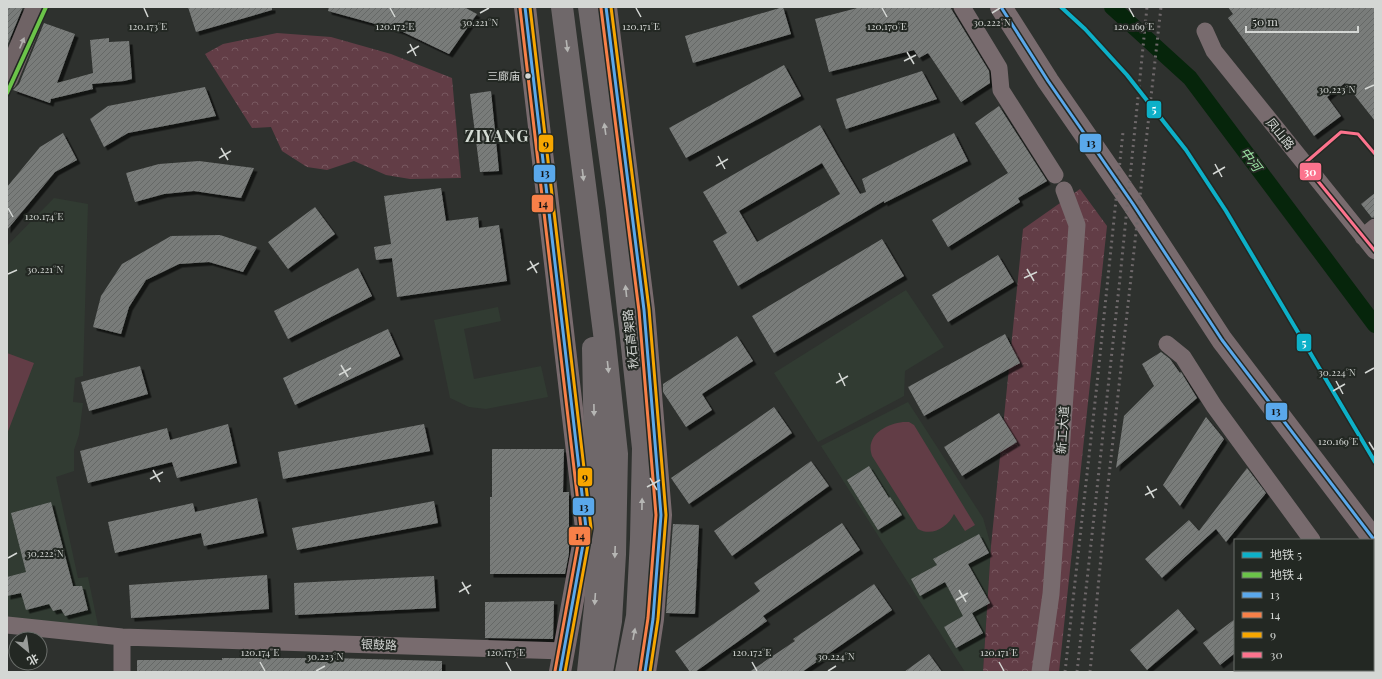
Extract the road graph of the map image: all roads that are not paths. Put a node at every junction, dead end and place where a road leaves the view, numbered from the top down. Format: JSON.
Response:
{"nodes":[{"id":1,"x":37,"y":7,"type":"edge"},
{"id":2,"x":525,"y":7,"type":"edge"},
{"id":3,"x":562,"y":7,"type":"edge"},
{"id":4,"x":962,"y":7,"type":"edge"},
{"id":5,"x":1001,"y":7,"type":"edge"},
{"id":6,"x":593,"y":8,"type":"edge"},
{"id":7,"x":1205,"y":31,"type":"dead end"},
{"id":8,"x":7,"y":79,"type":"edge"},
{"id":9,"x":1055,"y":175,"type":"dead end"},
{"id":10,"x":1064,"y":190,"type":"dead end"},
{"id":11,"x":589,"y":217,"type":"junction"},
{"id":12,"x":1369,"y":232,"type":"edge"},
{"id":13,"x":1375,"y":251,"type":"edge"},
{"id":14,"x":1167,"y":344,"type":"dead end"},
{"id":15,"x":1311,"y":539,"type":"edge"},
{"id":16,"x":1373,"y":539,"type":"edge"},
{"id":17,"x":7,"y":625,"type":"edge"},
{"id":18,"x":122,"y":637,"type":"junction"},
{"id":19,"x":562,"y":662,"type":"edge"},
{"id":20,"x":122,"y":672,"type":"edge"},
{"id":21,"x":588,"y":672,"type":"edge"},
{"id":22,"x":602,"y":672,"type":"edge"},
{"id":23,"x":626,"y":672,"type":"edge"},
{"id":24,"x":644,"y":672,"type":"edge"},
{"id":25,"x":1040,"y":672,"type":"edge"}],
"edges":[{"from":8,"to":1,"type":"main road","one_way":true},
{"from":2,"to":19,"type":"main road"},
{"from":3,"to":11,"type":"highway","one_way":true},
{"from":4,"to":9,"type":"street"},
{"from":5,"to":16,"type":"main road"},
{"from":23,"to":6,"type":"highway","name":"秋石高架路","one_way":true},
{"from":6,"to":24,"type":"main road"},
{"from":7,"to":12,"type":"street","name":"凤山路"},
{"from":10,"to":25,"type":"street","name":"新工大道"},
{"from":11,"to":21,"type":"highway","one_way":true},
{"from":11,"to":22,"type":"highway","one_way":true},
{"from":12,"to":13,"type":"street","name":"凤山路"},
{"from":14,"to":15,"type":"street"},
{"from":17,"to":18,"type":"street","name":"银鼓路"},
{"from":18,"to":19,"type":"street","name":"银鼓路"},
{"from":18,"to":20,"type":"street"}]}
